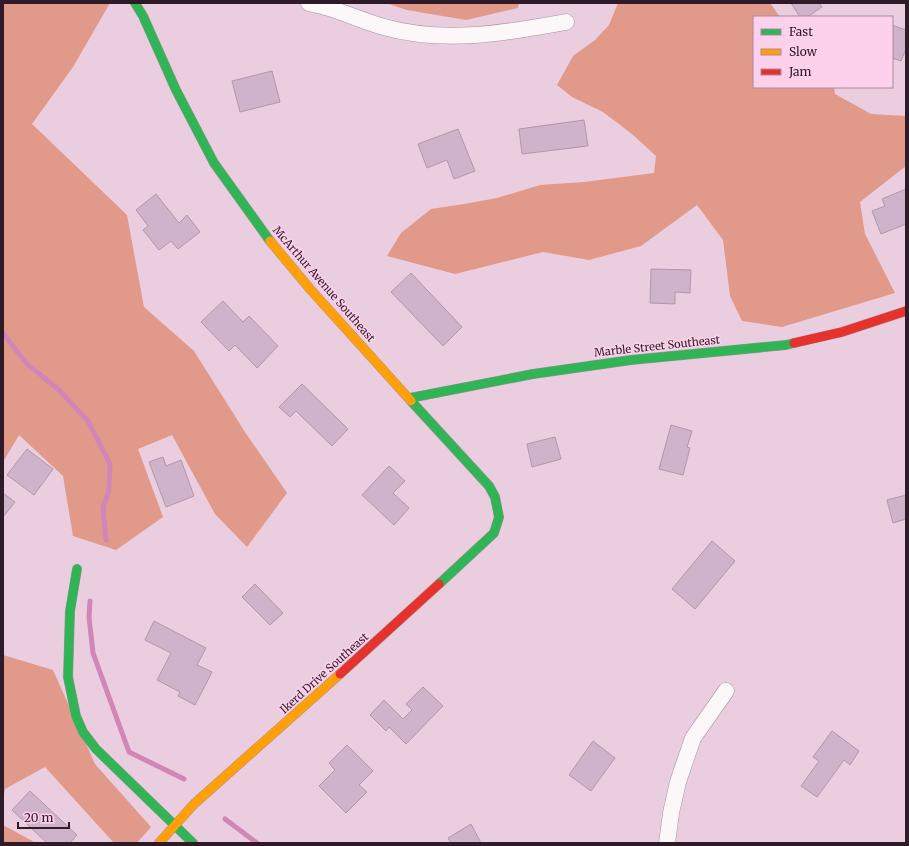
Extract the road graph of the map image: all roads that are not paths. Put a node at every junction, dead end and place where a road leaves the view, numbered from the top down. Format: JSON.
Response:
{"nodes":[{"id":1,"x":135,"y":3,"type":"edge"},
{"id":2,"x":309,"y":3,"type":"edge"},
{"id":3,"x":566,"y":22,"type":"dead end"},
{"id":4,"x":906,"y":311,"type":"edge"},
{"id":5,"x":410,"y":398,"type":"junction"},
{"id":6,"x":499,"y":517,"type":"joint"},
{"id":7,"x":77,"y":568,"type":"dead end"},
{"id":8,"x":726,"y":691,"type":"dead end"},
{"id":9,"x":175,"y":826,"type":"junction"},
{"id":10,"x":159,"y":843,"type":"edge"},
{"id":11,"x":193,"y":843,"type":"edge"},
{"id":12,"x":667,"y":843,"type":"edge"}],
"edges":[{"from":1,"to":5,"type":"street","name":"McArthur Avenue Southeast"},
{"from":2,"to":3,"type":"street"},
{"from":4,"to":5,"type":"street","name":"Marble Street Southeast"},
{"from":5,"to":6,"type":"street","name":"McArthur Avenue Southeast"},
{"from":6,"to":9,"type":"street","name":"Ikerd Drive Southeast"},
{"from":7,"to":9,"type":"street"},
{"from":8,"to":12,"type":"street"},
{"from":9,"to":10,"type":"street","name":"Ikerd Drive Southeast"},
{"from":9,"to":11,"type":"street"}]}
